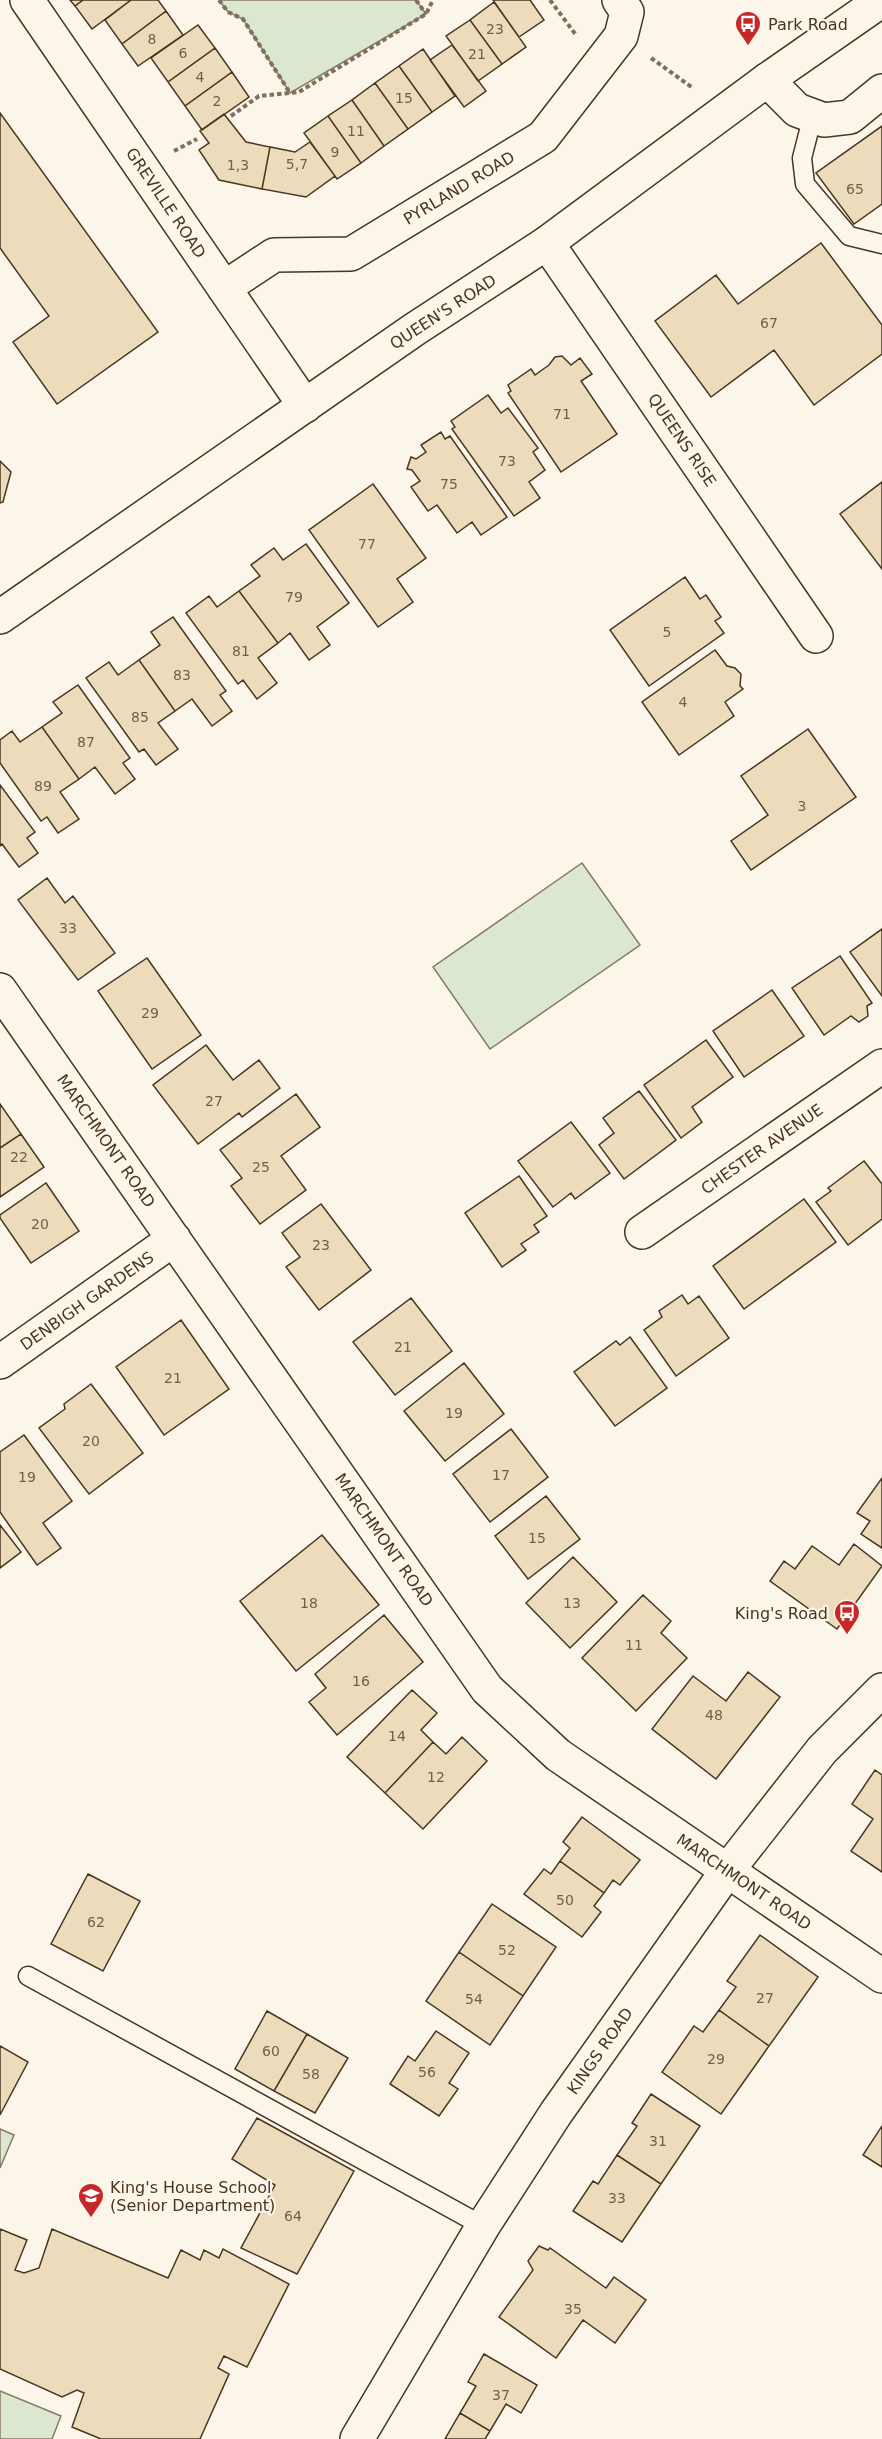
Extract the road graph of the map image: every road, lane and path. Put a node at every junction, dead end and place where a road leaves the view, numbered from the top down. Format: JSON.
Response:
{"nodes":[{"id":1,"x":27,"y":0,"type":"edge"},
{"id":2,"x":219,"y":0,"type":"edge"},
{"id":3,"x":416,"y":0,"type":"edge"},
{"id":4,"x":433,"y":0,"type":"edge"},
{"id":5,"x":619,"y":0,"type":"edge"},
{"id":6,"x":882,"y":0,"type":"edge"},
{"id":7,"x":426,"y":14,"type":"junction"},
{"id":8,"x":621,"y":36,"type":"junction"},
{"id":9,"x":767,"y":80,"type":"junction"},
{"id":10,"x":882,"y":91,"type":"edge"},
{"id":11,"x":290,"y":93,"type":"junction"},
{"id":12,"x":813,"y":115,"type":"junction"},
{"id":13,"x":231,"y":116,"type":"dead end"},
{"id":14,"x":715,"y":118,"type":"junction"},
{"id":15,"x":547,"y":243,"type":"junction"},
{"id":16,"x":882,"y":244,"type":"edge"},
{"id":17,"x":224,"y":288,"type":"junction"},
{"id":18,"x":305,"y":406,"type":"junction"},
{"id":19,"x":0,"y":617,"type":"edge"},
{"id":20,"x":816,"y":636,"type":"dead end"},
{"id":21,"x":0,"y":990,"type":"edge"},
{"id":22,"x":882,"y":1066,"type":"edge"},
{"id":23,"x":642,"y":1232,"type":"dead end"},
{"id":24,"x":174,"y":1239,"type":"junction"},
{"id":25,"x":0,"y":1362,"type":"edge"},
{"id":26,"x":882,"y":1690,"type":"edge"},
{"id":27,"x":727,"y":1871,"type":"junction"},
{"id":28,"x":28,"y":1976,"type":"dead end"},
{"id":29,"x":882,"y":1976,"type":"edge"},
{"id":30,"x":483,"y":2226,"type":"junction"},
{"id":31,"x":357,"y":2439,"type":"edge"}],
"edges":[{"from":1,"to":17,"type":"street","name":"GREVILLE ROAD"},
{"from":2,"to":11,"type":"path"},
{"from":3,"to":7,"type":"path"},
{"from":4,"to":7,"type":"path"},
{"from":5,"to":8,"type":"street"},
{"from":6,"to":9,"type":"street","name":"QUEEN'S ROAD"},
{"from":7,"to":11,"type":"path"},
{"from":8,"to":14,"type":"path"},
{"from":8,"to":17,"type":"street","name":"PYRLAND ROAD"},
{"from":9,"to":12,"type":"street"},
{"from":9,"to":14,"type":"street","name":"QUEEN'S ROAD"},
{"from":10,"to":12,"type":"street"},
{"from":11,"to":13,"type":"path"},
{"from":12,"to":16,"type":"lane"},
{"from":14,"to":15,"type":"street","name":"QUEEN'S ROAD"},
{"from":15,"to":18,"type":"street","name":"QUEEN'S ROAD"},
{"from":15,"to":20,"type":"street","name":"QUEENS RISE"},
{"from":17,"to":18,"type":"street","name":"GREVILLE ROAD"},
{"from":18,"to":19,"type":"street","name":"QUEEN'S ROAD"},
{"from":21,"to":24,"type":"street","name":"MARCHMONT ROAD"},
{"from":22,"to":23,"type":"street","name":"CHESTER AVENUE"},
{"from":24,"to":25,"type":"street","name":"DENBIGH GARDENS"},
{"from":24,"to":27,"type":"street","name":"MARCHMONT ROAD"},
{"from":26,"to":27,"type":"street","name":"KINGS ROAD"},
{"from":27,"to":29,"type":"street","name":"MARCHMONT ROAD"},
{"from":27,"to":30,"type":"street","name":"KINGS ROAD"},
{"from":28,"to":30,"type":"lane"},
{"from":30,"to":31,"type":"street","name":"KINGS ROAD"}]}
